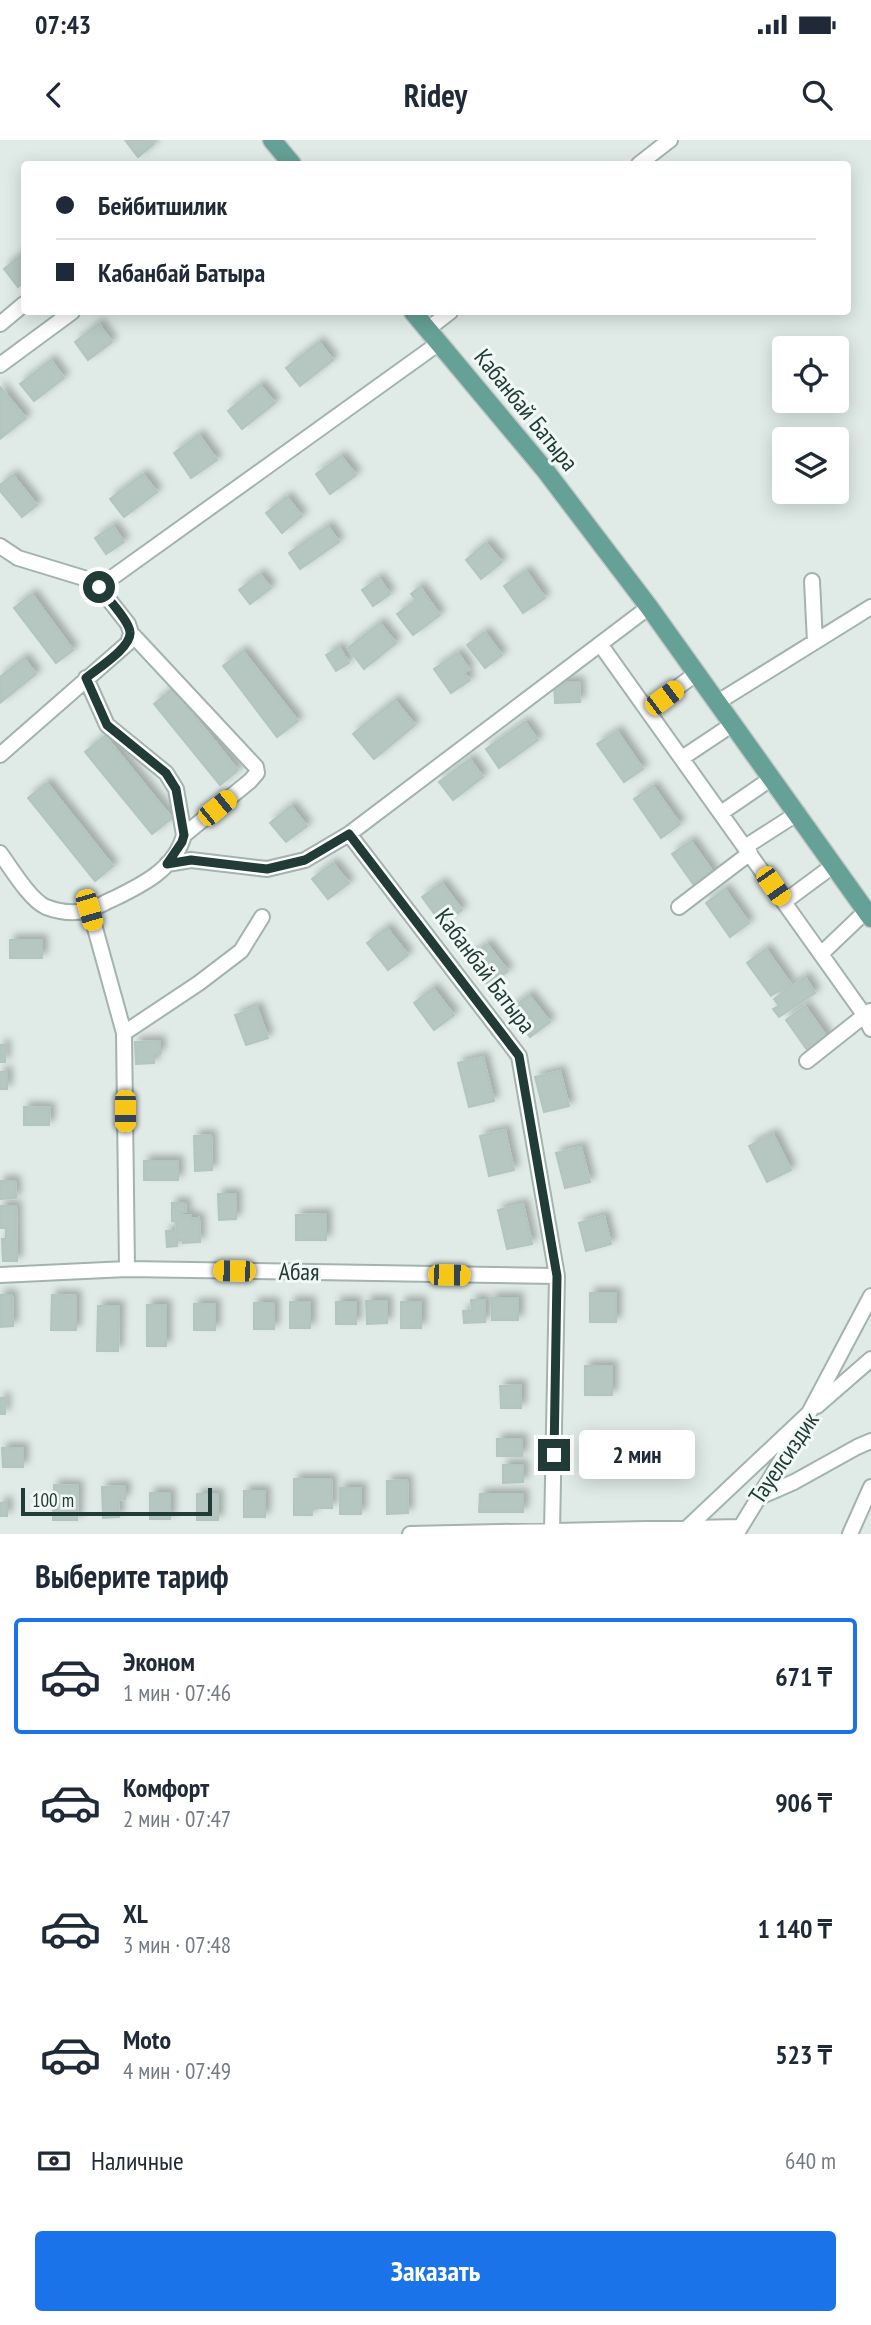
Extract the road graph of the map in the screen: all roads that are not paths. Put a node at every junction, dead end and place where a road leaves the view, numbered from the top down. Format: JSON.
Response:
{"nodes":[{"id":1,"x":272,"y":140,"type":"edge"},
{"id":2,"x":670,"y":140,"type":"edge"},
{"id":3,"x":290,"y":161,"type":"edge"},
{"id":4,"x":643,"y":161,"type":"edge"},
{"id":5,"x":21,"y":306,"type":"edge"},
{"id":6,"x":68,"y":315,"type":"edge"},
{"id":7,"x":416,"y":315,"type":"edge"},
{"id":8,"x":448,"y":315,"type":"edge"},
{"id":9,"x":0,"y":324,"type":"edge"},
{"id":10,"x":433,"y":336,"type":"junction"},
{"id":11,"x":0,"y":365,"type":"edge"},
{"id":12,"x":0,"y":546,"type":"edge"},
{"id":13,"x":813,"y":581,"type":"dead end"},
{"id":14,"x":99,"y":587,"type":"junction"},
{"id":15,"x":649,"y":607,"type":"junction"},
{"id":16,"x":871,"y":607,"type":"edge"},
{"id":17,"x":131,"y":633,"type":"junction"},
{"id":18,"x":815,"y":642,"type":"junction"},
{"id":19,"x":600,"y":644,"type":"junction"},
{"id":20,"x":697,"y":673,"type":"junction"},
{"id":21,"x":86,"y":678,"type":"junction"},
{"id":22,"x":718,"y":702,"type":"junction"},
{"id":23,"x":647,"y":710,"type":"junction"},
{"id":24,"x":733,"y":724,"type":"junction"},
{"id":25,"x":0,"y":755,"type":"edge"},
{"id":26,"x":682,"y":758,"type":"junction"},
{"id":27,"x":772,"y":778,"type":"junction"},
{"id":28,"x":721,"y":813,"type":"junction"},
{"id":29,"x":797,"y":813,"type":"junction"},
{"id":30,"x":349,"y":834,"type":"junction"},
{"id":31,"x":184,"y":835,"type":"junction"},
{"id":32,"x":747,"y":850,"type":"junction"},
{"id":33,"x":0,"y":853,"type":"edge"},
{"id":34,"x":167,"y":864,"type":"junction"},
{"id":35,"x":834,"y":865,"type":"junction"},
{"id":36,"x":784,"y":902,"type":"junction"},
{"id":37,"x":679,"y":907,"type":"dead end"},
{"id":38,"x":89,"y":910,"type":"junction"},
{"id":39,"x":869,"y":915,"type":"edge"},
{"id":40,"x":262,"y":917,"type":"dead end"},
{"id":41,"x":821,"y":954,"type":"junction"},
{"id":42,"x":869,"y":1018,"type":"edge"},
{"id":43,"x":124,"y":1033,"type":"junction"},
{"id":44,"x":807,"y":1061,"type":"dead end"},
{"id":45,"x":127,"y":1269,"type":"junction"},
{"id":46,"x":0,"y":1275,"type":"edge"},
{"id":47,"x":557,"y":1276,"type":"junction"},
{"id":48,"x":871,"y":1296,"type":"edge"},
{"id":49,"x":871,"y":1359,"type":"edge"},
{"id":50,"x":809,"y":1413,"type":"junction"},
{"id":51,"x":871,"y":1441,"type":"edge"},
{"id":52,"x":871,"y":1487,"type":"edge"},
{"id":53,"x":757,"y":1498,"type":"junction"},
{"id":54,"x":687,"y":1528,"type":"junction"},
{"id":55,"x":738,"y":1530,"type":"edge"},
{"id":56,"x":552,"y":1531,"type":"junction"},
{"id":57,"x":410,"y":1534,"type":"edge"},
{"id":58,"x":850,"y":1534,"type":"edge"}],
"edges":[{"from":1,"to":3,"type":"main road"},
{"from":2,"to":4,"type":"street"},
{"from":5,"to":9,"type":"street"},
{"from":6,"to":11,"type":"street"},
{"from":7,"to":10,"type":"main road","name":"Кабанбай Батыра"},
{"from":8,"to":10,"type":"street"},
{"from":10,"to":14,"type":"street"},
{"from":10,"to":15,"type":"main road","name":"Кабанбай Батыра"},
{"from":12,"to":14,"type":"street"},
{"from":13,"to":18,"type":"street"},
{"from":14,"to":17,"type":"street"},
{"from":15,"to":19,"type":"street"},
{"from":15,"to":20,"type":"main road","name":"Кабанбай Батыра"},
{"from":16,"to":18,"type":"street"},
{"from":17,"to":21,"type":"street"},
{"from":17,"to":31,"type":"street"},
{"from":18,"to":22,"type":"street"},
{"from":19,"to":23,"type":"street"},
{"from":19,"to":30,"type":"street"},
{"from":20,"to":22,"type":"main road","name":"Кабанбай Батыра"},
{"from":20,"to":23,"type":"street"},
{"from":21,"to":25,"type":"street"},
{"from":21,"to":31,"type":"street"},
{"from":22,"to":24,"type":"main road","name":"Кабанбай Батыра"},
{"from":23,"to":26,"type":"street"},
{"from":24,"to":26,"type":"street"},
{"from":24,"to":27,"type":"main road","name":"Кабанбай Батыра"},
{"from":26,"to":28,"type":"street"},
{"from":27,"to":28,"type":"street"},
{"from":27,"to":29,"type":"main road","name":"Кабанбай Батыра"},
{"from":28,"to":32,"type":"street"},
{"from":29,"to":32,"type":"street"},
{"from":29,"to":35,"type":"main road","name":"Кабанбай Батыра"},
{"from":30,"to":34,"type":"street"},
{"from":30,"to":47,"type":"street","name":"Кабанбай Батыра"},
{"from":31,"to":34,"type":"street"},
{"from":32,"to":36,"type":"street"},
{"from":32,"to":37,"type":"street"},
{"from":33,"to":38,"type":"street"},
{"from":34,"to":38,"type":"street"},
{"from":35,"to":36,"type":"street"},
{"from":35,"to":39,"type":"main road","name":"Кабанбай Батыра"},
{"from":36,"to":41,"type":"street"},
{"from":38,"to":43,"type":"street"},
{"from":39,"to":41,"type":"street"},
{"from":40,"to":43,"type":"street"},
{"from":41,"to":42,"type":"street"},
{"from":42,"to":44,"type":"street"},
{"from":43,"to":45,"type":"street"},
{"from":45,"to":46,"type":"street","name":"Абая"},
{"from":45,"to":47,"type":"street","name":"Абая"},
{"from":47,"to":56,"type":"street","name":"Кабанбай Батыра"},
{"from":48,"to":50,"type":"street"},
{"from":49,"to":50,"type":"street","name":"Тауелсиздик"},
{"from":50,"to":53,"type":"street","name":"Тауелсиздик"},
{"from":50,"to":54,"type":"street"},
{"from":51,"to":53,"type":"street"},
{"from":52,"to":58,"type":"street"},
{"from":53,"to":55,"type":"street","name":"Тауелсиздик"},
{"from":54,"to":55,"type":"street"},
{"from":54,"to":56,"type":"street"},
{"from":56,"to":57,"type":"street"}]}
